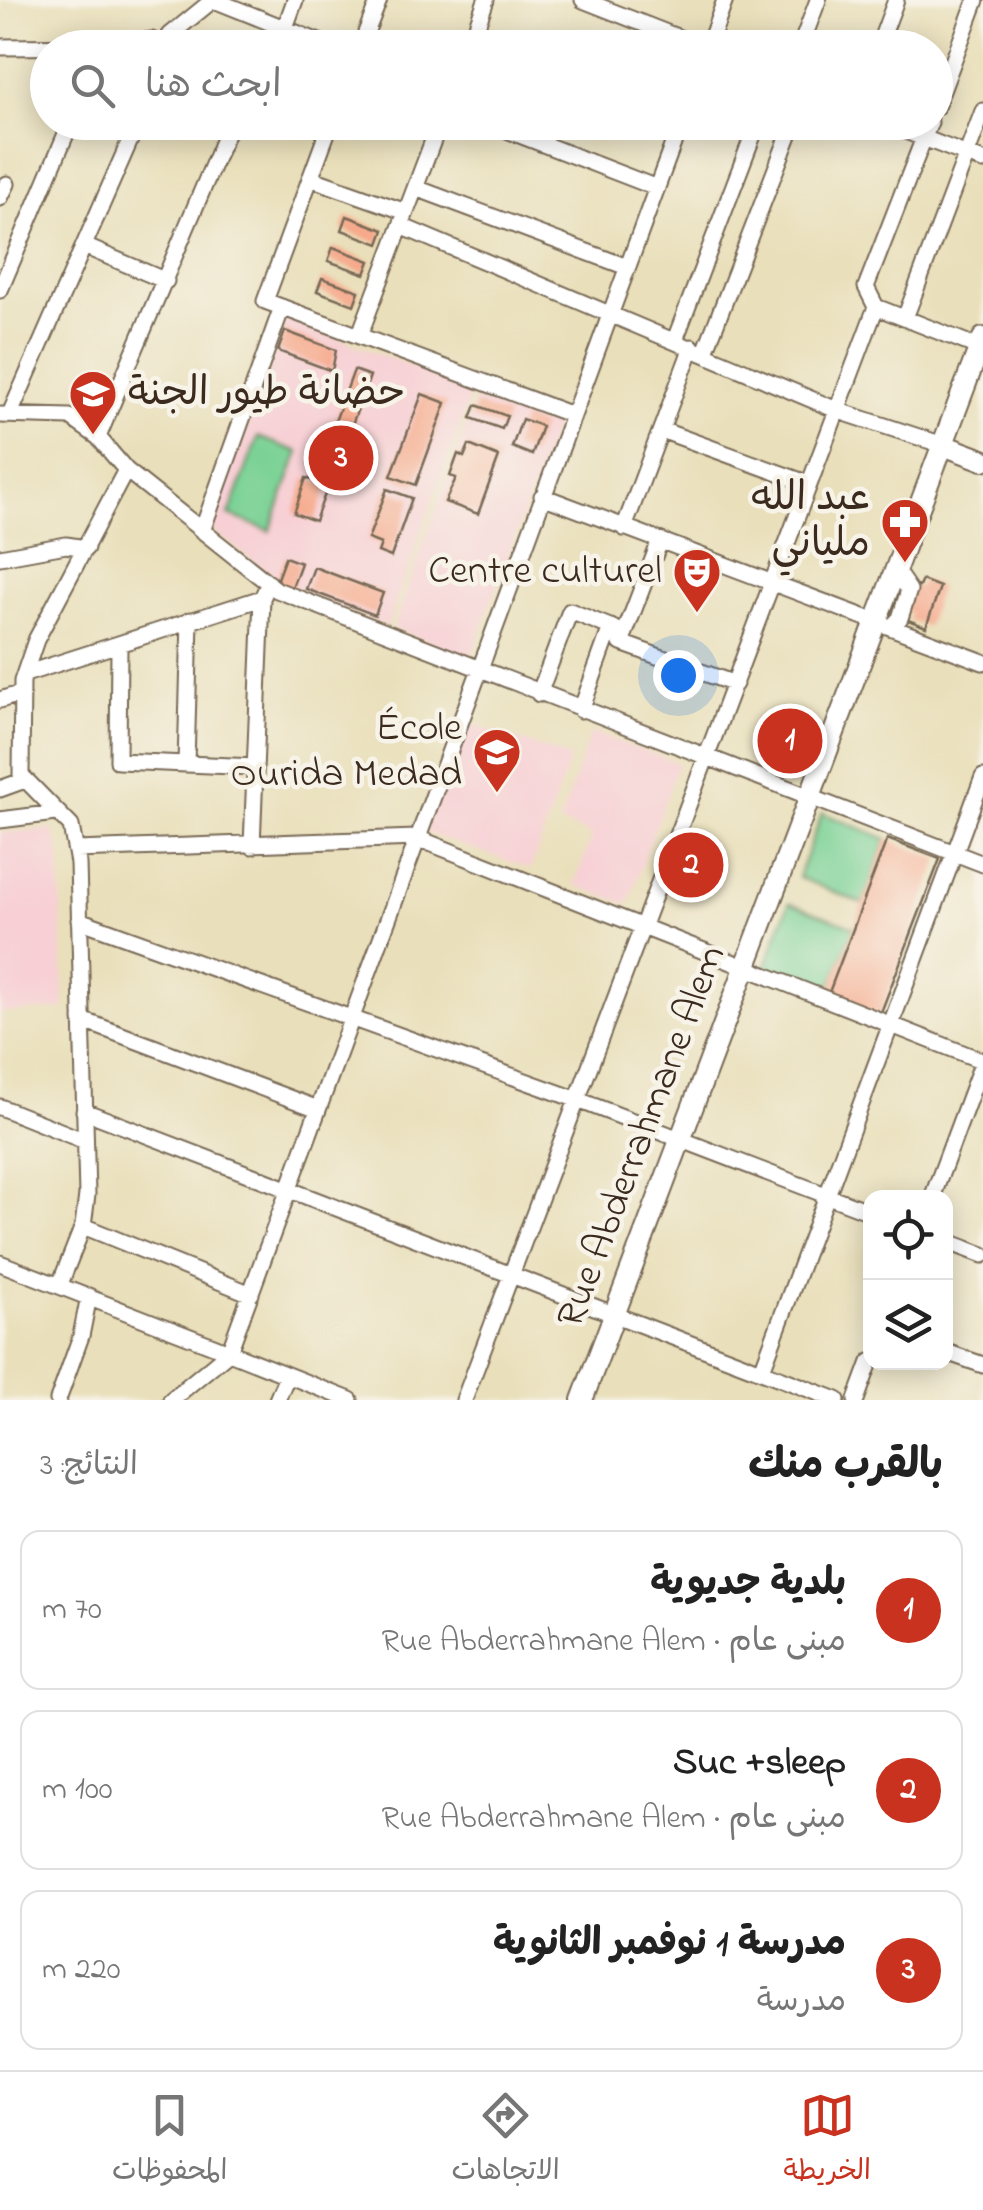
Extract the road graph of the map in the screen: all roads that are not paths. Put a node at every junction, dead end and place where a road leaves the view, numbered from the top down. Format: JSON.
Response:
{"nodes":[{"id":1,"x":214,"y":0,"type":"edge"},
{"id":2,"x":295,"y":0,"type":"edge"},
{"id":3,"x":379,"y":0,"type":"edge"},
{"id":4,"x":486,"y":0,"type":"edge"},
{"id":5,"x":583,"y":0,"type":"edge"},
{"id":6,"x":706,"y":0,"type":"edge"},
{"id":7,"x":818,"y":0,"type":"edge"},
{"id":8,"x":896,"y":0,"type":"edge"},
{"id":9,"x":976,"y":0,"type":"edge"},
{"id":10,"x":724,"y":3,"type":"edge"},
{"id":11,"x":285,"y":28,"type":"junction"},
{"id":12,"x":185,"y":30,"type":"edge"},
{"id":13,"x":290,"y":30,"type":"edge"},
{"id":14,"x":367,"y":30,"type":"edge"},
{"id":15,"x":475,"y":30,"type":"edge"},
{"id":16,"x":660,"y":30,"type":"edge"},
{"id":17,"x":714,"y":30,"type":"edge"},
{"id":18,"x":807,"y":30,"type":"edge"},
{"id":19,"x":885,"y":30,"type":"edge"},
{"id":20,"x":0,"y":47,"type":"edge"},
{"id":21,"x":30,"y":47,"type":"edge"},
{"id":22,"x":953,"y":62,"type":"edge"},
{"id":23,"x":983,"y":110,"type":"edge"},
{"id":24,"x":64,"y":140,"type":"edge"},
{"id":25,"x":130,"y":140,"type":"edge"},
{"id":26,"x":224,"y":140,"type":"edge"},
{"id":27,"x":325,"y":140,"type":"edge"},
{"id":28,"x":433,"y":140,"type":"edge"},
{"id":29,"x":532,"y":140,"type":"edge"},
{"id":30,"x":673,"y":140,"type":"edge"},
{"id":31,"x":751,"y":140,"type":"edge"},
{"id":32,"x":786,"y":140,"type":"edge"},
{"id":33,"x":922,"y":140,"type":"edge"},
{"id":34,"x":943,"y":140,"type":"edge"},
{"id":35,"x":966,"y":154,"type":"junction"},
{"id":36,"x":983,"y":160,"type":"edge"},
{"id":37,"x":310,"y":178,"type":"junction"},
{"id":38,"x":416,"y":188,"type":"junction"},
{"id":39,"x":656,"y":188,"type":"junction"},
{"id":40,"x":404,"y":219,"type":"junction"},
{"id":41,"x":84,"y":246,"type":"junction"},
{"id":42,"x":626,"y":267,"type":"junction"},
{"id":43,"x":166,"y":281,"type":"junction"},
{"id":44,"x":0,"y":290,"type":"edge"},
{"id":45,"x":282,"y":307,"type":"junction"},
{"id":46,"x":876,"y":307,"type":"junction"},
{"id":47,"x":609,"y":314,"type":"junction"},
{"id":48,"x":905,"y":318,"type":"junction"},
{"id":49,"x":360,"y":334,"type":"junction"},
{"id":50,"x":675,"y":340,"type":"junction"},
{"id":51,"x":982,"y":345,"type":"edge"},
{"id":52,"x":699,"y":350,"type":"junction"},
{"id":53,"x":839,"y":411,"type":"junction"},
{"id":54,"x":5,"y":415,"type":"edge"},
{"id":55,"x":572,"y":415,"type":"junction"},
{"id":56,"x":661,"y":430,"type":"junction"},
{"id":57,"x":98,"y":437,"type":"junction"},
{"id":58,"x":943,"y":445,"type":"junction"},
{"id":59,"x":983,"y":460,"type":"edge"},
{"id":60,"x":126,"y":470,"type":"junction"},
{"id":61,"x":810,"y":484,"type":"junction"},
{"id":62,"x":542,"y":496,"type":"junction"},
{"id":63,"x":624,"y":528,"type":"junction"},
{"id":64,"x":202,"y":530,"type":"junction"},
{"id":65,"x":660,"y":541,"type":"junction"},
{"id":66,"x":86,"y":548,"type":"junction"},
{"id":67,"x":0,"y":558,"type":"edge"},
{"id":68,"x":773,"y":582,"type":"junction"},
{"id":69,"x":266,"y":591,"type":"junction"},
{"id":70,"x":190,"y":620,"type":"junction"},
{"id":71,"x":885,"y":625,"type":"junction"},
{"id":72,"x":618,"y":630,"type":"junction"},
{"id":73,"x":119,"y":646,"type":"junction"},
{"id":74,"x":983,"y":662,"type":"edge"},
{"id":75,"x":478,"y":670,"type":"junction"},
{"id":76,"x":25,"y":674,"type":"junction"},
{"id":77,"x":734,"y":684,"type":"junction"},
{"id":78,"x":22,"y":693,"type":"junction"},
{"id":79,"x":539,"y":694,"type":"junction"},
{"id":80,"x":0,"y":700,"type":"edge"},
{"id":81,"x":581,"y":710,"type":"junction"},
{"id":82,"x":707,"y":757,"type":"junction"},
{"id":83,"x":186,"y":764,"type":"junction"},
{"id":84,"x":254,"y":767,"type":"junction"},
{"id":85,"x":983,"y":776,"type":"edge"},
{"id":86,"x":25,"y":780,"type":"junction"},
{"id":87,"x":0,"y":789,"type":"edge"},
{"id":88,"x":808,"y":797,"type":"junction"},
{"id":89,"x":56,"y":813,"type":"junction"},
{"id":90,"x":0,"y":820,"type":"edge"},
{"id":91,"x":416,"y":838,"type":"junction"},
{"id":92,"x":252,"y":846,"type":"junction"},
{"id":93,"x":76,"y":850,"type":"junction"},
{"id":94,"x":954,"y":853,"type":"junction"},
{"id":95,"x":983,"y":864,"type":"edge"},
{"id":96,"x":80,"y":920,"type":"junction"},
{"id":97,"x":644,"y":925,"type":"junction"},
{"id":98,"x":744,"y":968,"type":"junction"},
{"id":99,"x":351,"y":1018,"type":"junction"},
{"id":100,"x":82,"y":1020,"type":"junction"},
{"id":101,"x":889,"y":1024,"type":"junction"},
{"id":102,"x":578,"y":1100,"type":"junction"},
{"id":103,"x":0,"y":1107,"type":"edge"},
{"id":104,"x":318,"y":1109,"type":"junction"},
{"id":105,"x":84,"y":1111,"type":"junction"},
{"id":106,"x":85,"y":1141,"type":"junction"},
{"id":107,"x":680,"y":1142,"type":"junction"},
{"id":108,"x":290,"y":1190,"type":"junction"},
{"id":109,"x":935,"y":1190,"type":"edge"},
{"id":110,"x":826,"y":1194,"type":"junction"},
{"id":111,"x":863,"y":1209,"type":"edge"},
{"id":112,"x":84,"y":1226,"type":"junction"},
{"id":113,"x":953,"y":1244,"type":"edge"},
{"id":114,"x":983,"y":1255,"type":"edge"},
{"id":115,"x":0,"y":1263,"type":"edge"},
{"id":116,"x":513,"y":1274,"type":"junction"},
{"id":117,"x":60,"y":1284,"type":"junction"},
{"id":118,"x":251,"y":1294,"type":"junction"},
{"id":119,"x":89,"y":1296,"type":"junction"},
{"id":120,"x":614,"y":1316,"type":"junction"},
{"id":121,"x":230,"y":1352,"type":"junction"},
{"id":122,"x":953,"y":1354,"type":"edge"},
{"id":123,"x":983,"y":1365,"type":"edge"},
{"id":124,"x":762,"y":1370,"type":"junction"},
{"id":125,"x":867,"y":1370,"type":"edge"},
{"id":126,"x":287,"y":1376,"type":"junction"},
{"id":127,"x":58,"y":1400,"type":"edge"},
{"id":128,"x":171,"y":1400,"type":"edge"},
{"id":129,"x":278,"y":1400,"type":"edge"},
{"id":130,"x":350,"y":1400,"type":"edge"},
{"id":131,"x":464,"y":1400,"type":"edge"},
{"id":132,"x":582,"y":1400,"type":"edge"},
{"id":133,"x":837,"y":1400,"type":"edge"},
{"id":134,"x":856,"y":1400,"type":"edge"}],
"edges":[{"from":1,"to":11,"type":"street"},
{"from":1,"to":12,"type":"street"},
{"from":2,"to":11,"type":"street"},
{"from":3,"to":14,"type":"street"},
{"from":4,"to":15,"type":"street"},
{"from":5,"to":16,"type":"street"},
{"from":6,"to":10,"type":"street"},
{"from":7,"to":18,"type":"street"},
{"from":8,"to":19,"type":"street"},
{"from":9,"to":22,"type":"street"},
{"from":10,"to":17,"type":"street"},
{"from":11,"to":13,"type":"street"},
{"from":20,"to":21,"type":"street"},
{"from":23,"to":35,"type":"street"},
{"from":24,"to":44,"type":"street"},
{"from":25,"to":41,"type":"street"},
{"from":26,"to":43,"type":"street"},
{"from":27,"to":37,"type":"street"},
{"from":28,"to":38,"type":"street"},
{"from":29,"to":39,"type":"street"},
{"from":30,"to":39,"type":"street"},
{"from":31,"to":50,"type":"street"},
{"from":32,"to":52,"type":"street"},
{"from":33,"to":46,"type":"street"},
{"from":34,"to":35,"type":"street"},
{"from":35,"to":36,"type":"street"},
{"from":35,"to":48,"type":"street"},
{"from":37,"to":40,"type":"street"},
{"from":37,"to":45,"type":"street"},
{"from":38,"to":40,"type":"street"},
{"from":38,"to":42,"type":"street"},
{"from":39,"to":42,"type":"street"},
{"from":40,"to":47,"type":"street"},
{"from":40,"to":49,"type":"street"},
{"from":41,"to":43,"type":"street"},
{"from":41,"to":54,"type":"street"},
{"from":42,"to":47,"type":"street"},
{"from":43,"to":57,"type":"street"},
{"from":45,"to":49,"type":"street"},
{"from":45,"to":64,"type":"street"},
{"from":46,"to":48,"type":"street"},
{"from":46,"to":53,"type":"street"},
{"from":47,"to":50,"type":"street"},
{"from":47,"to":55,"type":"street"},
{"from":48,"to":51,"type":"street"},
{"from":49,"to":55,"type":"street"},
{"from":50,"to":52,"type":"street"},
{"from":51,"to":58,"type":"main road","name":"Rue Abderrahmane Alem"},
{"from":52,"to":53,"type":"street"},
{"from":52,"to":56,"type":"street"},
{"from":53,"to":58,"type":"street"},
{"from":53,"to":61,"type":"street"},
{"from":54,"to":57,"type":"street"},
{"from":55,"to":62,"type":"street"},
{"from":56,"to":61,"type":"street"},
{"from":56,"to":63,"type":"street"},
{"from":57,"to":60,"type":"street"},
{"from":58,"to":59,"type":"main road"},
{"from":58,"to":71,"type":"main road","name":"Rue Abderrahmane Alem"},
{"from":60,"to":64,"type":"street"},
{"from":60,"to":66,"type":"street"},
{"from":61,"to":68,"type":"street"},
{"from":62,"to":63,"type":"street"},
{"from":62,"to":75,"type":"street"},
{"from":63,"to":65,"type":"street"},
{"from":64,"to":69,"type":"street"},
{"from":65,"to":68,"type":"street"},
{"from":65,"to":72,"type":"street"},
{"from":66,"to":67,"type":"street"},
{"from":66,"to":76,"type":"street"},
{"from":68,"to":71,"type":"street"},
{"from":68,"to":77,"type":"street"},
{"from":69,"to":70,"type":"street"},
{"from":69,"to":75,"type":"street"},
{"from":69,"to":84,"type":"street"},
{"from":70,"to":73,"type":"street"},
{"from":70,"to":83,"type":"street"},
{"from":71,"to":74,"type":"street"},
{"from":71,"to":88,"type":"main road","name":"Rue Abderrahmane Alem"},
{"from":72,"to":77,"type":"street"},
{"from":72,"to":79,"type":"street"},
{"from":72,"to":81,"type":"street"},
{"from":73,"to":76,"type":"street"},
{"from":73,"to":83,"type":"street"},
{"from":75,"to":79,"type":"street"},
{"from":75,"to":91,"type":"street"},
{"from":76,"to":78,"type":"street"},
{"from":77,"to":82,"type":"street"},
{"from":78,"to":80,"type":"street"},
{"from":78,"to":86,"type":"street"},
{"from":79,"to":81,"type":"street"},
{"from":81,"to":82,"type":"street"},
{"from":82,"to":88,"type":"street"},
{"from":82,"to":97,"type":"street"},
{"from":83,"to":84,"type":"street"},
{"from":84,"to":92,"type":"street"},
{"from":85,"to":94,"type":"street"},
{"from":86,"to":87,"type":"street"},
{"from":86,"to":89,"type":"street"},
{"from":88,"to":94,"type":"street"},
{"from":88,"to":98,"type":"main road","name":"Rue Abderrahmane Alem"},
{"from":89,"to":90,"type":"street"},
{"from":89,"to":93,"type":"street"},
{"from":91,"to":92,"type":"street"},
{"from":91,"to":97,"type":"street"},
{"from":91,"to":99,"type":"street"},
{"from":92,"to":93,"type":"street"},
{"from":93,"to":96,"type":"street"},
{"from":94,"to":95,"type":"street"},
{"from":94,"to":101,"type":"street"},
{"from":96,"to":99,"type":"street"},
{"from":96,"to":100,"type":"street"},
{"from":97,"to":98,"type":"street"},
{"from":97,"to":102,"type":"street"},
{"from":98,"to":101,"type":"street"},
{"from":98,"to":107,"type":"main road","name":"Rue Abderrahmane Alem"},
{"from":99,"to":102,"type":"street"},
{"from":99,"to":104,"type":"street"},
{"from":100,"to":104,"type":"street"},
{"from":100,"to":105,"type":"street"},
{"from":101,"to":109,"type":"street"},
{"from":101,"to":110,"type":"street"},
{"from":102,"to":107,"type":"street"},
{"from":102,"to":116,"type":"street"},
{"from":103,"to":106,"type":"street"},
{"from":104,"to":108,"type":"street"},
{"from":105,"to":106,"type":"street"},
{"from":105,"to":108,"type":"street"},
{"from":106,"to":112,"type":"street"},
{"from":107,"to":110,"type":"street"},
{"from":107,"to":120,"type":"main road","name":"Rue Abderrahmane Alem"},
{"from":108,"to":116,"type":"street"},
{"from":108,"to":118,"type":"street"},
{"from":110,"to":111,"type":"street"},
{"from":110,"to":124,"type":"street"},
{"from":112,"to":117,"type":"street"},
{"from":112,"to":118,"type":"street"},
{"from":113,"to":114,"type":"street"},
{"from":115,"to":117,"type":"street"},
{"from":116,"to":120,"type":"street"},
{"from":116,"to":131,"type":"street"},
{"from":117,"to":119,"type":"street"},
{"from":118,"to":121,"type":"street"},
{"from":119,"to":121,"type":"street"},
{"from":119,"to":127,"type":"street"},
{"from":120,"to":124,"type":"street"},
{"from":120,"to":132,"type":"main road","name":"Rue Abderrahmane Alem"},
{"from":121,"to":126,"type":"street"},
{"from":121,"to":128,"type":"street"},
{"from":122,"to":123,"type":"street"},
{"from":124,"to":133,"type":"street"},
{"from":125,"to":134,"type":"street"},
{"from":126,"to":129,"type":"street"},
{"from":126,"to":130,"type":"street"}]}
